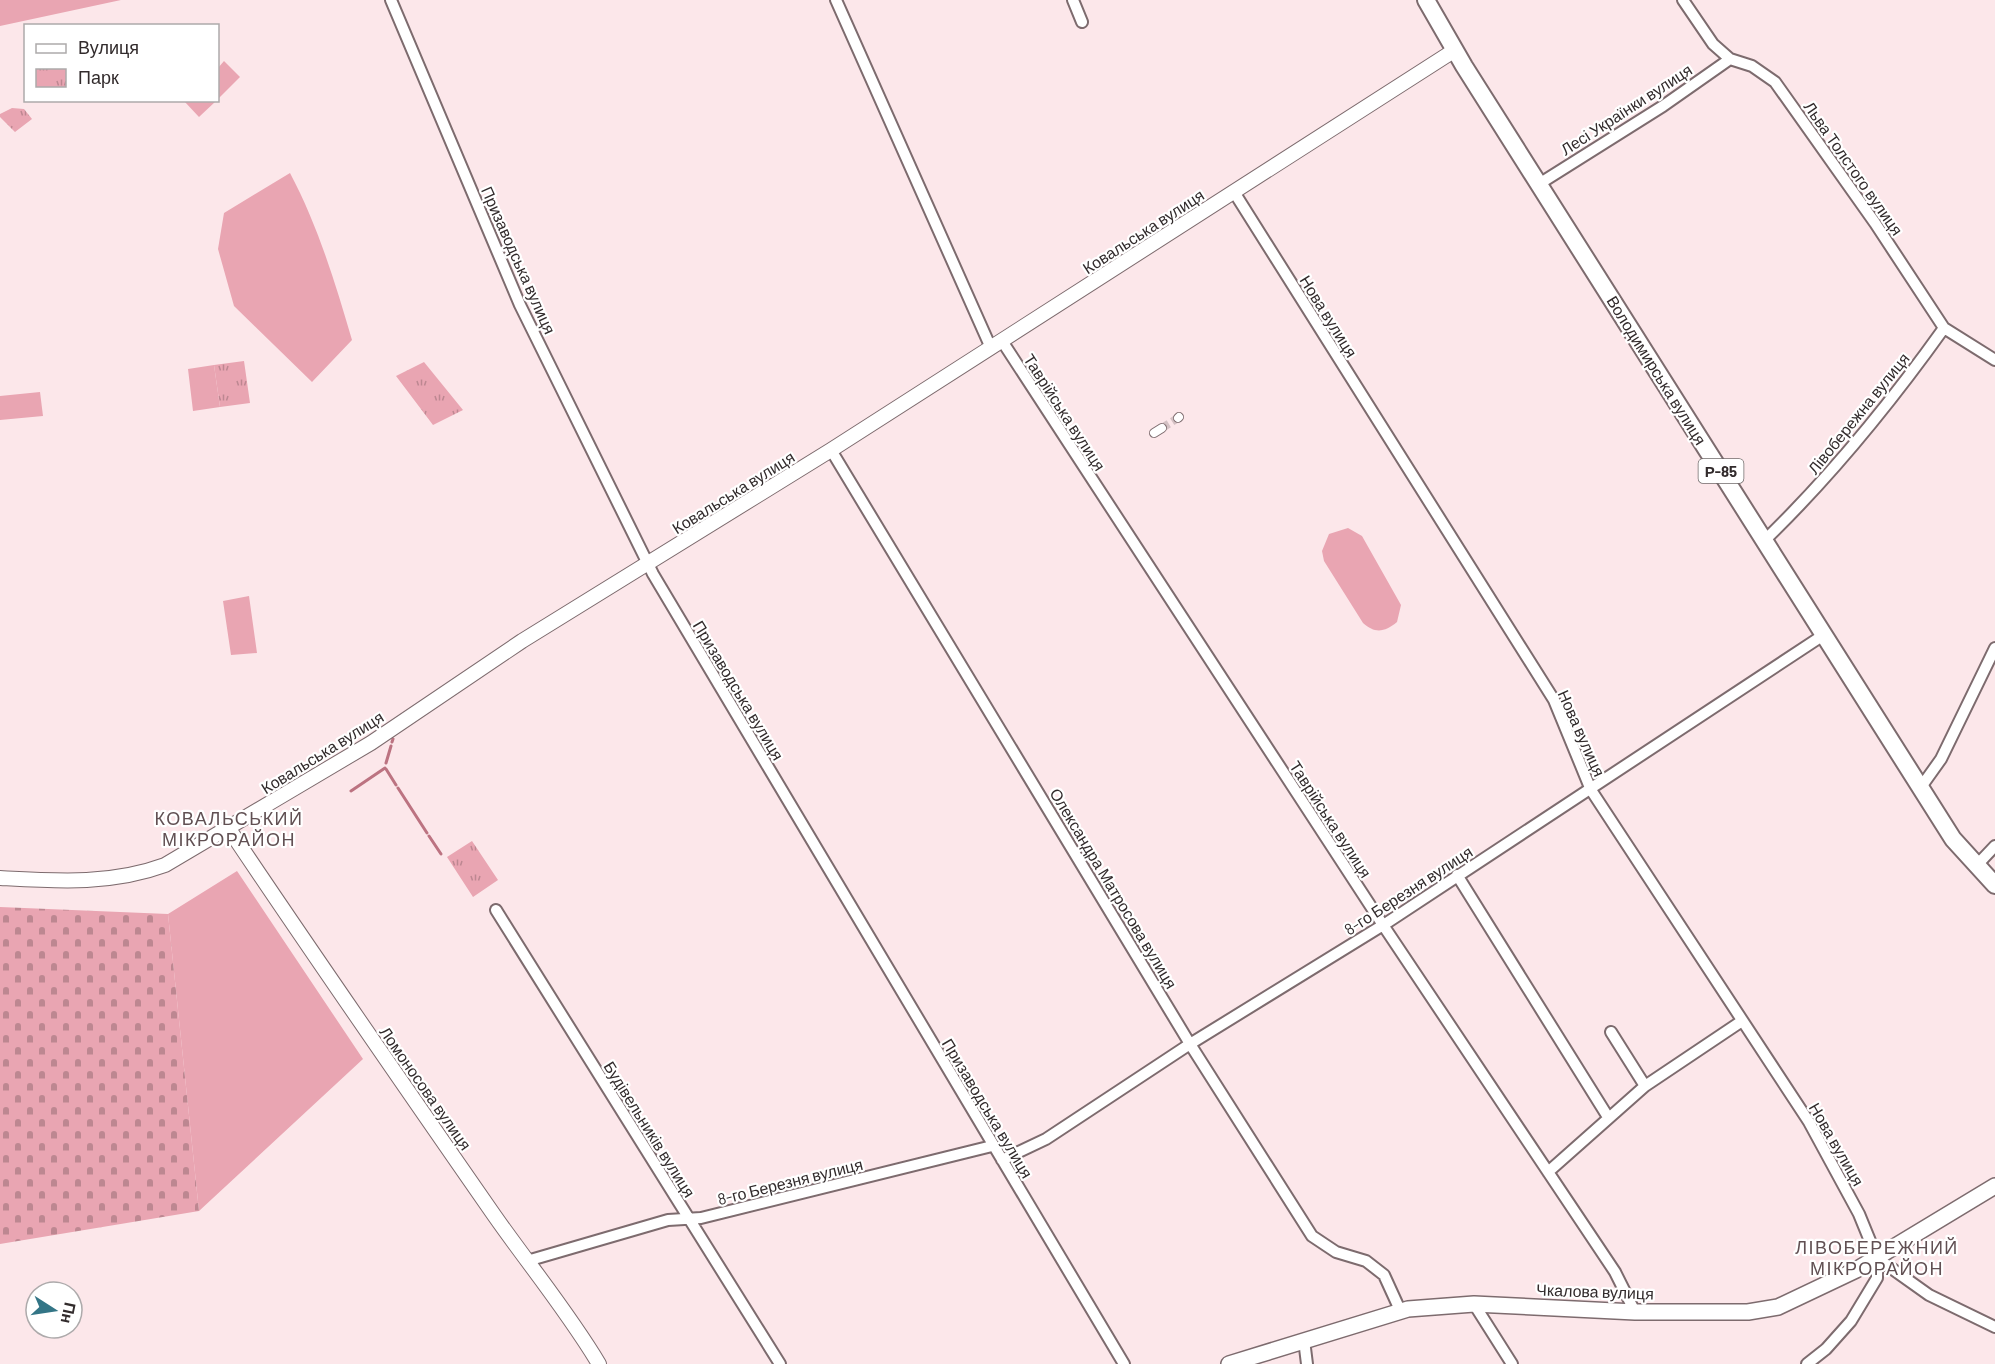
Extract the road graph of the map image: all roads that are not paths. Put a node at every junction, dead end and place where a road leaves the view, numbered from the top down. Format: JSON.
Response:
{"nodes":[{"id":1,"x":391,"y":0,"type":"edge"},
{"id":2,"x":836,"y":0,"type":"edge"},
{"id":3,"x":1073,"y":0,"type":"edge"},
{"id":4,"x":1426,"y":0,"type":"edge"},
{"id":5,"x":1683,"y":0,"type":"edge"},
{"id":6,"x":1082,"y":22,"type":"dead end"},
{"id":7,"x":1455,"y":50,"type":"junction"},
{"id":8,"x":1730,"y":59,"type":"junction"},
{"id":9,"x":1539,"y":184,"type":"junction"},
{"id":10,"x":1234,"y":192,"type":"junction"},
{"id":11,"x":1944,"y":328,"type":"junction"},
{"id":12,"x":997,"y":345,"type":"junction"},
{"id":13,"x":1995,"y":360,"type":"edge"},
{"id":14,"x":1162,"y":428,"type":"tunnel mouth"},
{"id":15,"x":1154,"y":433,"type":"dead end"},
{"id":16,"x":831,"y":450,"type":"junction"},
{"id":17,"x":1765,"y":540,"type":"junction"},
{"id":18,"x":648,"y":564,"type":"junction"},
{"id":19,"x":1825,"y":634,"type":"junction"},
{"id":20,"x":1995,"y":648,"type":"edge"},
{"id":21,"x":1921,"y":787,"type":"junction"},
{"id":22,"x":1591,"y":790,"type":"junction"},
{"id":23,"x":229,"y":829,"type":"junction"},
{"id":24,"x":1995,"y":846,"type":"edge"},
{"id":25,"x":1977,"y":865,"type":"junction"},
{"id":26,"x":1457,"y":875,"type":"junction"},
{"id":27,"x":0,"y":878,"type":"edge"},
{"id":28,"x":1995,"y":885,"type":"edge"},
{"id":29,"x":496,"y":910,"type":"dead end"},
{"id":30,"x":1383,"y":926,"type":"junction"},
{"id":31,"x":1742,"y":1021,"type":"junction"},
{"id":32,"x":1611,"y":1032,"type":"dead end"},
{"id":33,"x":1190,"y":1044,"type":"junction"},
{"id":34,"x":1645,"y":1086,"type":"junction"},
{"id":35,"x":1608,"y":1117,"type":"junction"},
{"id":36,"x":992,"y":1146,"type":"junction"},
{"id":37,"x":1002,"y":1160,"type":"junction"},
{"id":38,"x":1548,"y":1172,"type":"junction"},
{"id":39,"x":1995,"y":1186,"type":"edge"},
{"id":40,"x":688,"y":1217,"type":"junction"},
{"id":41,"x":1877,"y":1258,"type":"junction"},
{"id":42,"x":527,"y":1261,"type":"junction"},
{"id":43,"x":1474,"y":1304,"type":"junction"},
{"id":44,"x":1400,"y":1310,"type":"junction"},
{"id":45,"x":1635,"y":1312,"type":"junction"},
{"id":46,"x":1995,"y":1327,"type":"edge"},
{"id":47,"x":1304,"y":1340,"type":"junction"},
{"id":48,"x":599,"y":1364,"type":"edge"},
{"id":49,"x":780,"y":1364,"type":"edge"},
{"id":50,"x":1124,"y":1364,"type":"edge"},
{"id":51,"x":1229,"y":1364,"type":"edge"},
{"id":52,"x":1308,"y":1364,"type":"edge"},
{"id":53,"x":1512,"y":1364,"type":"edge"},
{"id":54,"x":1807,"y":1364,"type":"edge"}],
"edges":[{"from":1,"to":18,"type":"street","name":"Призаводська вулиця"},
{"from":2,"to":12,"type":"street","name":"Таврійська вулиця"},
{"from":3,"to":6,"type":"street"},
{"from":4,"to":7,"type":"main road","name":"Володимирська вулиця","number":"Р-85"},
{"from":5,"to":8,"type":"street","name":"Льва Толстого вулиця"},
{"from":7,"to":9,"type":"main road","name":"Володимирська вулиця","number":"Р-85"},
{"from":7,"to":10,"type":"street","name":"Ковальська вулиця"},
{"from":8,"to":9,"type":"street","name":"Лесі Українки вулиця"},
{"from":8,"to":11,"type":"street","name":"Льва Толстого вулиця"},
{"from":9,"to":17,"type":"main road","name":"Володимирська вулиця","number":"Р-85"},
{"from":10,"to":12,"type":"street","name":"Ковальська вулиця"},
{"from":10,"to":22,"type":"street","name":"Нова вулиця"},
{"from":11,"to":13,"type":"street","name":"Льва Толстого вулиця"},
{"from":11,"to":17,"type":"street","name":"Лівобережна вулиця"},
{"from":12,"to":16,"type":"street","name":"Ковальська вулиця"},
{"from":12,"to":30,"type":"street","name":"Таврійська вулиця"},
{"from":14,"to":15,"type":"street"},
{"from":16,"to":18,"type":"street","name":"Ковальська вулиця"},
{"from":16,"to":33,"type":"street","name":"Олександра Матросова вулиця"},
{"from":17,"to":19,"type":"main road","name":"Володимирська вулиця","number":"Р-85"},
{"from":18,"to":23,"type":"street","name":"Ковальська вулиця"},
{"from":18,"to":36,"type":"street","name":"Призаводська вулиця"},
{"from":19,"to":21,"type":"main road","name":"Володимирська вулиця","number":"Р-85"},
{"from":19,"to":22,"type":"street","name":"8-го Березня вулиця"},
{"from":20,"to":21,"type":"street"},
{"from":21,"to":25,"type":"main road","name":"Володимирська вулиця","number":"Р-85"},
{"from":22,"to":26,"type":"street","name":"8-го Березня вулиця"},
{"from":22,"to":31,"type":"street","name":"Нова вулиця"},
{"from":23,"to":27,"type":"street","name":"Ковальська вулиця"},
{"from":23,"to":42,"type":"street","name":"Ломоносова вулиця"},
{"from":24,"to":25,"type":"street"},
{"from":25,"to":28,"type":"main road","name":"Володимирська вулиця","number":"Р-85"},
{"from":26,"to":30,"type":"street","name":"8-го Березня вулиця"},
{"from":26,"to":35,"type":"street"},
{"from":29,"to":40,"type":"street","name":"Будівельників вулиця"},
{"from":30,"to":33,"type":"street","name":"8-го Березня вулиця"},
{"from":30,"to":38,"type":"street","name":"Таврійська вулиця"},
{"from":31,"to":34,"type":"street"},
{"from":31,"to":41,"type":"street","name":"Нова вулиця"},
{"from":32,"to":34,"type":"street"},
{"from":33,"to":37,"type":"street","name":"8-го Березня вулиця"},
{"from":33,"to":44,"type":"street","name":"Олександра Матросова вулиця"},
{"from":34,"to":35,"type":"street"},
{"from":35,"to":38,"type":"street"},
{"from":36,"to":37,"type":"street","name":"Призаводська вулиця"},
{"from":36,"to":40,"type":"street","name":"8-го Березня вулиця"},
{"from":37,"to":50,"type":"street","name":"Призаводська вулиця"},
{"from":38,"to":45,"type":"street","name":"Таврійська вулиця"},
{"from":39,"to":41,"type":"main road","name":"Чкалова вулиця"},
{"from":40,"to":42,"type":"street","name":"8-го Березня вулиця"},
{"from":40,"to":49,"type":"street","name":"Будівельників вулиця"},
{"from":41,"to":45,"type":"main road","name":"Чкалова вулиця"},
{"from":41,"to":46,"type":"street"},
{"from":41,"to":54,"type":"street"},
{"from":42,"to":48,"type":"street","name":"Ломоносова вулиця"},
{"from":43,"to":44,"type":"main road","name":"Чкалова вулиця"},
{"from":43,"to":45,"type":"main road","name":"Чкалова вулиця"},
{"from":43,"to":53,"type":"street"},
{"from":44,"to":47,"type":"main road","name":"Чкалова вулиця"},
{"from":47,"to":51,"type":"main road","name":"Чкалова вулиця"},
{"from":47,"to":52,"type":"street"}]}
